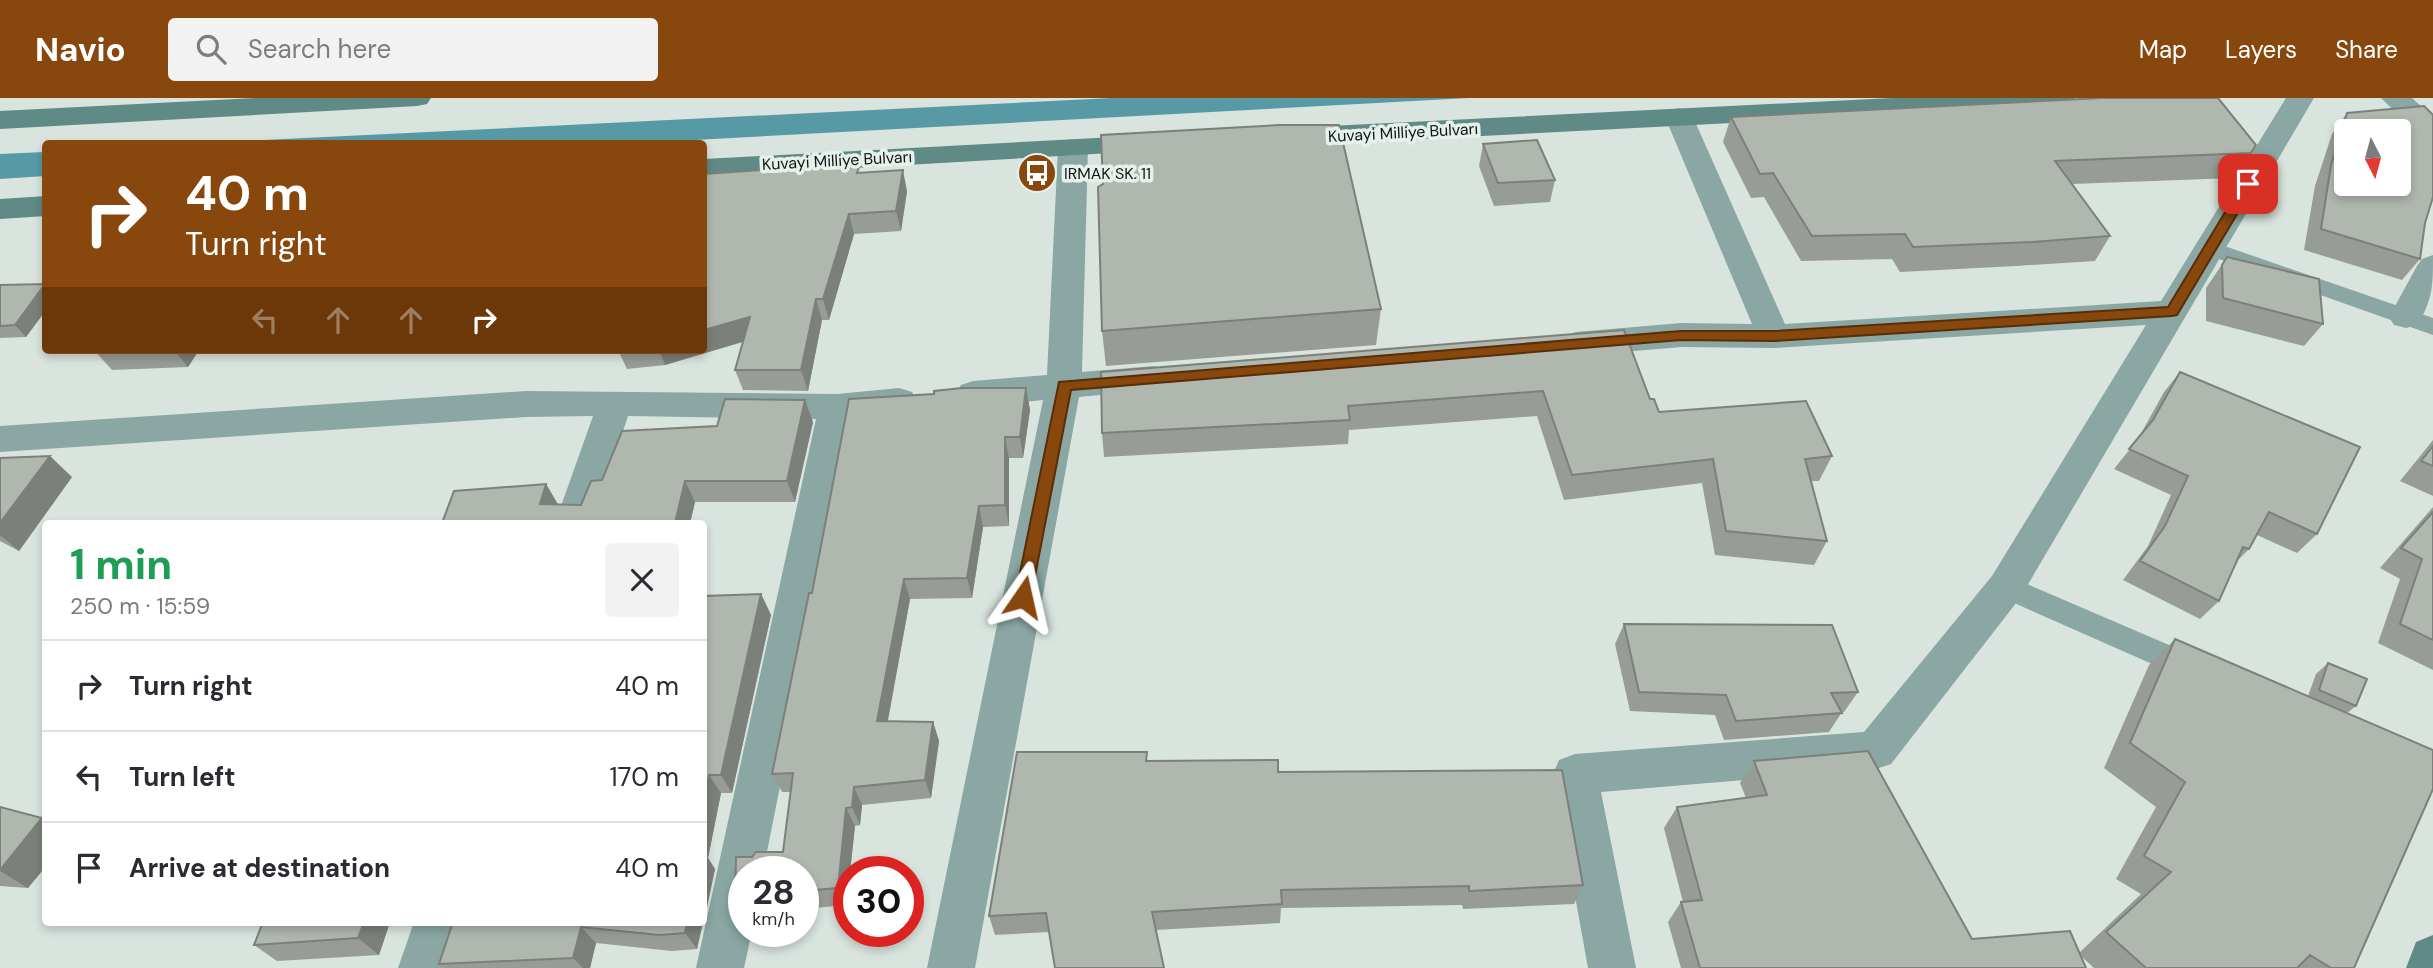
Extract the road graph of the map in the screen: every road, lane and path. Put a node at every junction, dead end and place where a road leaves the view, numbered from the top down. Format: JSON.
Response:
{"nodes":[{"id":1,"x":402,"y":98,"type":"edge"},
{"id":2,"x":2061,"y":98,"type":"edge"},
{"id":3,"x":2300,"y":98,"type":"edge"},
{"id":4,"x":2395,"y":98,"type":"edge"},
{"id":5,"x":1679,"y":117,"type":"junction"},
{"id":6,"x":0,"y":120,"type":"edge"},
{"id":7,"x":2433,"y":133,"type":"edge"},
{"id":8,"x":1266,"y":138,"type":"edge"},
{"id":9,"x":1183,"y":143,"type":"edge"},
{"id":10,"x":1073,"y":148,"type":"junction"},
{"id":11,"x":707,"y":167,"type":"edge"},
{"id":12,"x":42,"y":206,"type":"edge"},
{"id":13,"x":0,"y":209,"type":"edge"},
{"id":14,"x":2210,"y":248,"type":"junction"},
{"id":15,"x":2433,"y":266,"type":"edge"},
{"id":16,"x":2172,"y":312,"type":"junction"},
{"id":17,"x":2420,"y":322,"type":"edge"},
{"id":18,"x":1774,"y":336,"type":"junction"},
{"id":19,"x":1544,"y":346,"type":"edge"},
{"id":20,"x":1188,"y":375,"type":"edge"},
{"id":21,"x":1064,"y":385,"type":"junction"},
{"id":22,"x":615,"y":402,"type":"junction"},
{"id":23,"x":837,"y":407,"type":"junction"},
{"id":24,"x":0,"y":439,"type":"edge"},
{"id":25,"x":575,"y":520,"type":"edge"},
{"id":26,"x":2006,"y":587,"type":"junction"},
{"id":27,"x":2220,"y":680,"type":"edge"},
{"id":28,"x":437,"y":926,"type":"edge"},
{"id":29,"x":2433,"y":959,"type":"edge"},
{"id":30,"x":422,"y":968,"type":"edge"},
{"id":31,"x":720,"y":968,"type":"edge"},
{"id":32,"x":951,"y":968,"type":"edge"},
{"id":33,"x":1612,"y":968,"type":"edge"},
{"id":34,"x":2430,"y":968,"type":"edge"}],
"edges":[{"from":1,"to":6,"type":"main road"},
{"from":2,"to":5,"type":"main road","name":"Kuvayi Milliye Bulvarı"},
{"from":3,"to":14,"type":"street"},
{"from":4,"to":7,"type":"street"},
{"from":5,"to":8,"type":"main road","name":"Kuvayi Milliye Bulvarı"},
{"from":5,"to":18,"type":"street"},
{"from":9,"to":10,"type":"main road","name":"Kuvayi Milliye Bulvarı"},
{"from":10,"to":11,"type":"main road","name":"Kuvayi Milliye Bulvarı"},
{"from":10,"to":21,"type":"street"},
{"from":12,"to":13,"type":"main road"},
{"from":14,"to":16,"type":"street"},
{"from":14,"to":17,"type":"lane"},
{"from":15,"to":17,"type":"street"},
{"from":16,"to":18,"type":"street"},
{"from":16,"to":26,"type":"street"},
{"from":18,"to":19,"type":"street"},
{"from":20,"to":21,"type":"street"},
{"from":21,"to":23,"type":"street"},
{"from":21,"to":32,"type":"street"},
{"from":22,"to":23,"type":"street"},
{"from":22,"to":24,"type":"street"},
{"from":22,"to":25,"type":"street"},
{"from":23,"to":31,"type":"street"},
{"from":26,"to":27,"type":"lane"},
{"from":26,"to":33,"type":"street"},
{"from":28,"to":30,"type":"street"},
{"from":29,"to":34,"type":"main road"}]}
